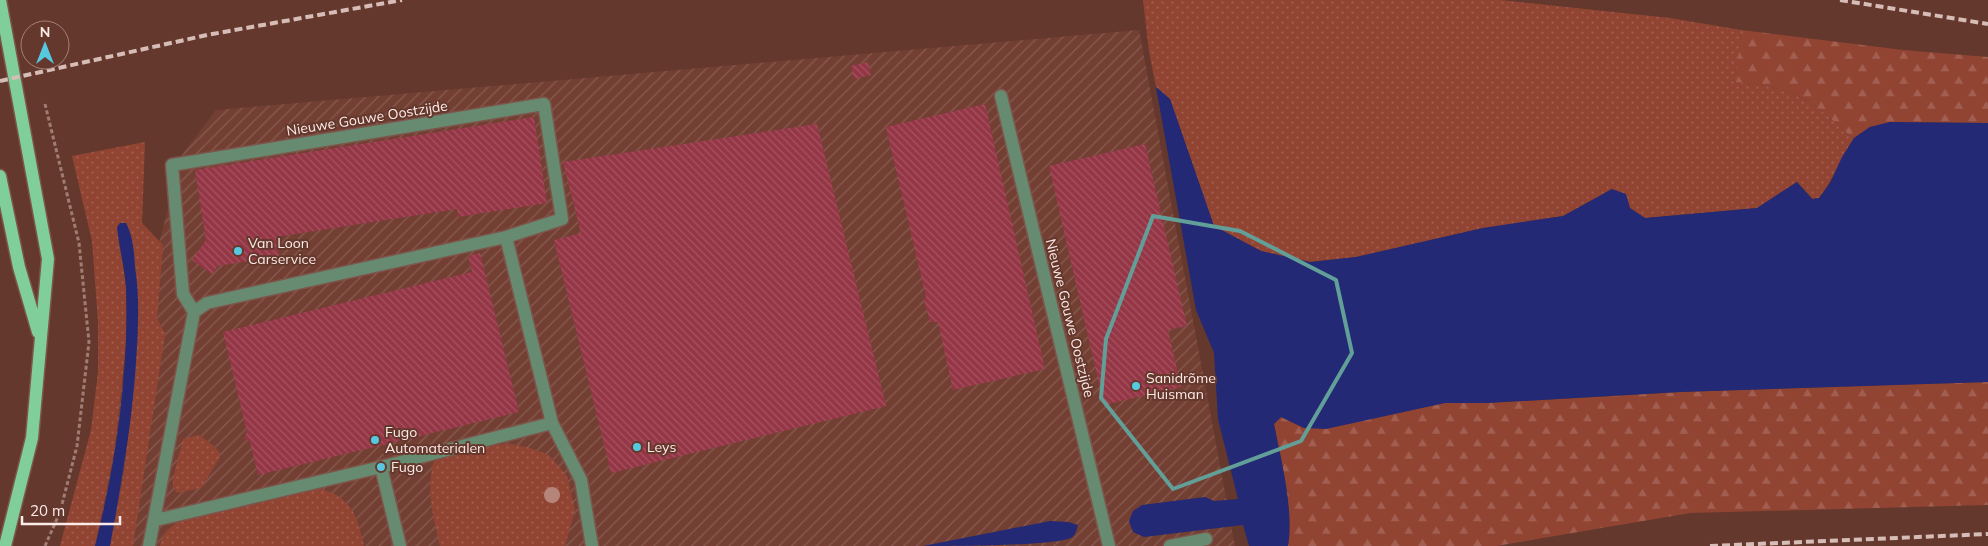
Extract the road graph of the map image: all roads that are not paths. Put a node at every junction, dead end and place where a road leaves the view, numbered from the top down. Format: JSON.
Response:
{"nodes":[{"id":1,"x":0,"y":0,"type":"edge"},
{"id":2,"x":1000,"y":96,"type":"dead end"},
{"id":3,"x":0,"y":176,"type":"edge"},
{"id":4,"x":506,"y":237,"type":"junction"},
{"id":5,"x":194,"y":312,"type":"junction"},
{"id":6,"x":40,"y":340,"type":"junction"},
{"id":7,"x":552,"y":423,"type":"junction"},
{"id":8,"x":381,"y":467,"type":"junction"},
{"id":9,"x":156,"y":520,"type":"junction"},
{"id":10,"x":1206,"y":540,"type":"dead end"},
{"id":11,"x":5,"y":546,"type":"edge"},
{"id":12,"x":149,"y":546,"type":"edge"},
{"id":13,"x":400,"y":546,"type":"edge"},
{"id":14,"x":592,"y":546,"type":"edge"},
{"id":15,"x":1109,"y":546,"type":"edge"},
{"id":16,"x":1170,"y":546,"type":"edge"}],
"edges":[{"from":1,"to":6,"type":"main road"},
{"from":2,"to":15,"type":"street","name":"Nieuwe Gouwe Oostzijde"},
{"from":3,"to":6,"type":"main road"},
{"from":4,"to":5,"type":"street","name":"Nieuwe Gouwe Oostzijde"},
{"from":4,"to":5,"type":"street","name":"Nieuwe Gouwe Oostzijde"},
{"from":4,"to":7,"type":"street"},
{"from":5,"to":9,"type":"street"},
{"from":6,"to":11,"type":"main road"},
{"from":7,"to":8,"type":"street"},
{"from":7,"to":14,"type":"street"},
{"from":8,"to":9,"type":"street"},
{"from":8,"to":13,"type":"street"},
{"from":9,"to":12,"type":"street"},
{"from":10,"to":16,"type":"street"}]}
